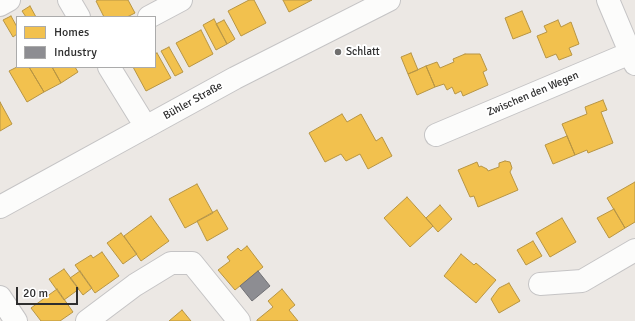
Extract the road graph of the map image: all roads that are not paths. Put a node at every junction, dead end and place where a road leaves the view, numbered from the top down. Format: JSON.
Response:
{"nodes":[{"id":1,"x":9,"y":0,"type":"edge"},
{"id":2,"x":69,"y":0,"type":"edge"},
{"id":3,"x":181,"y":0,"type":"edge"},
{"id":4,"x":389,"y":0,"type":"edge"},
{"id":5,"x":608,"y":0,"type":"edge"},
{"id":6,"x":0,"y":5,"type":"edge"},
{"id":7,"x":78,"y":16,"type":"edge"},
{"id":8,"x":151,"y":16,"type":"edge"},
{"id":9,"x":633,"y":56,"type":"edge"},
{"id":10,"x":110,"y":68,"type":"edge"},
{"id":11,"x":146,"y":127,"type":"junction"},
{"id":12,"x":436,"y":135,"type":"dead end"},
{"id":13,"x":0,"y":207,"type":"edge"},
{"id":14,"x":635,"y":250,"type":"edge"},
{"id":15,"x":540,"y":284,"type":"dead end"},
{"id":16,"x":0,"y":297,"type":"edge"},
{"id":17,"x":16,"y":321,"type":"edge"},
{"id":18,"x":87,"y":321,"type":"edge"},
{"id":19,"x":239,"y":321,"type":"edge"}],
"edges":[{"from":1,"to":6,"type":"street"},
{"from":2,"to":7,"type":"street"},
{"from":3,"to":8,"type":"street"},
{"from":4,"to":11,"type":"street","name":"Bühler Straße"},
{"from":5,"to":9,"type":"street","name":"Zwischen den Wegen"},
{"from":9,"to":12,"type":"street","name":"Zwischen den Wegen"},
{"from":10,"to":11,"type":"street"},
{"from":11,"to":13,"type":"street","name":"Bühler Straße"},
{"from":14,"to":15,"type":"street"},
{"from":16,"to":17,"type":"street"},
{"from":18,"to":19,"type":"street"}]}
